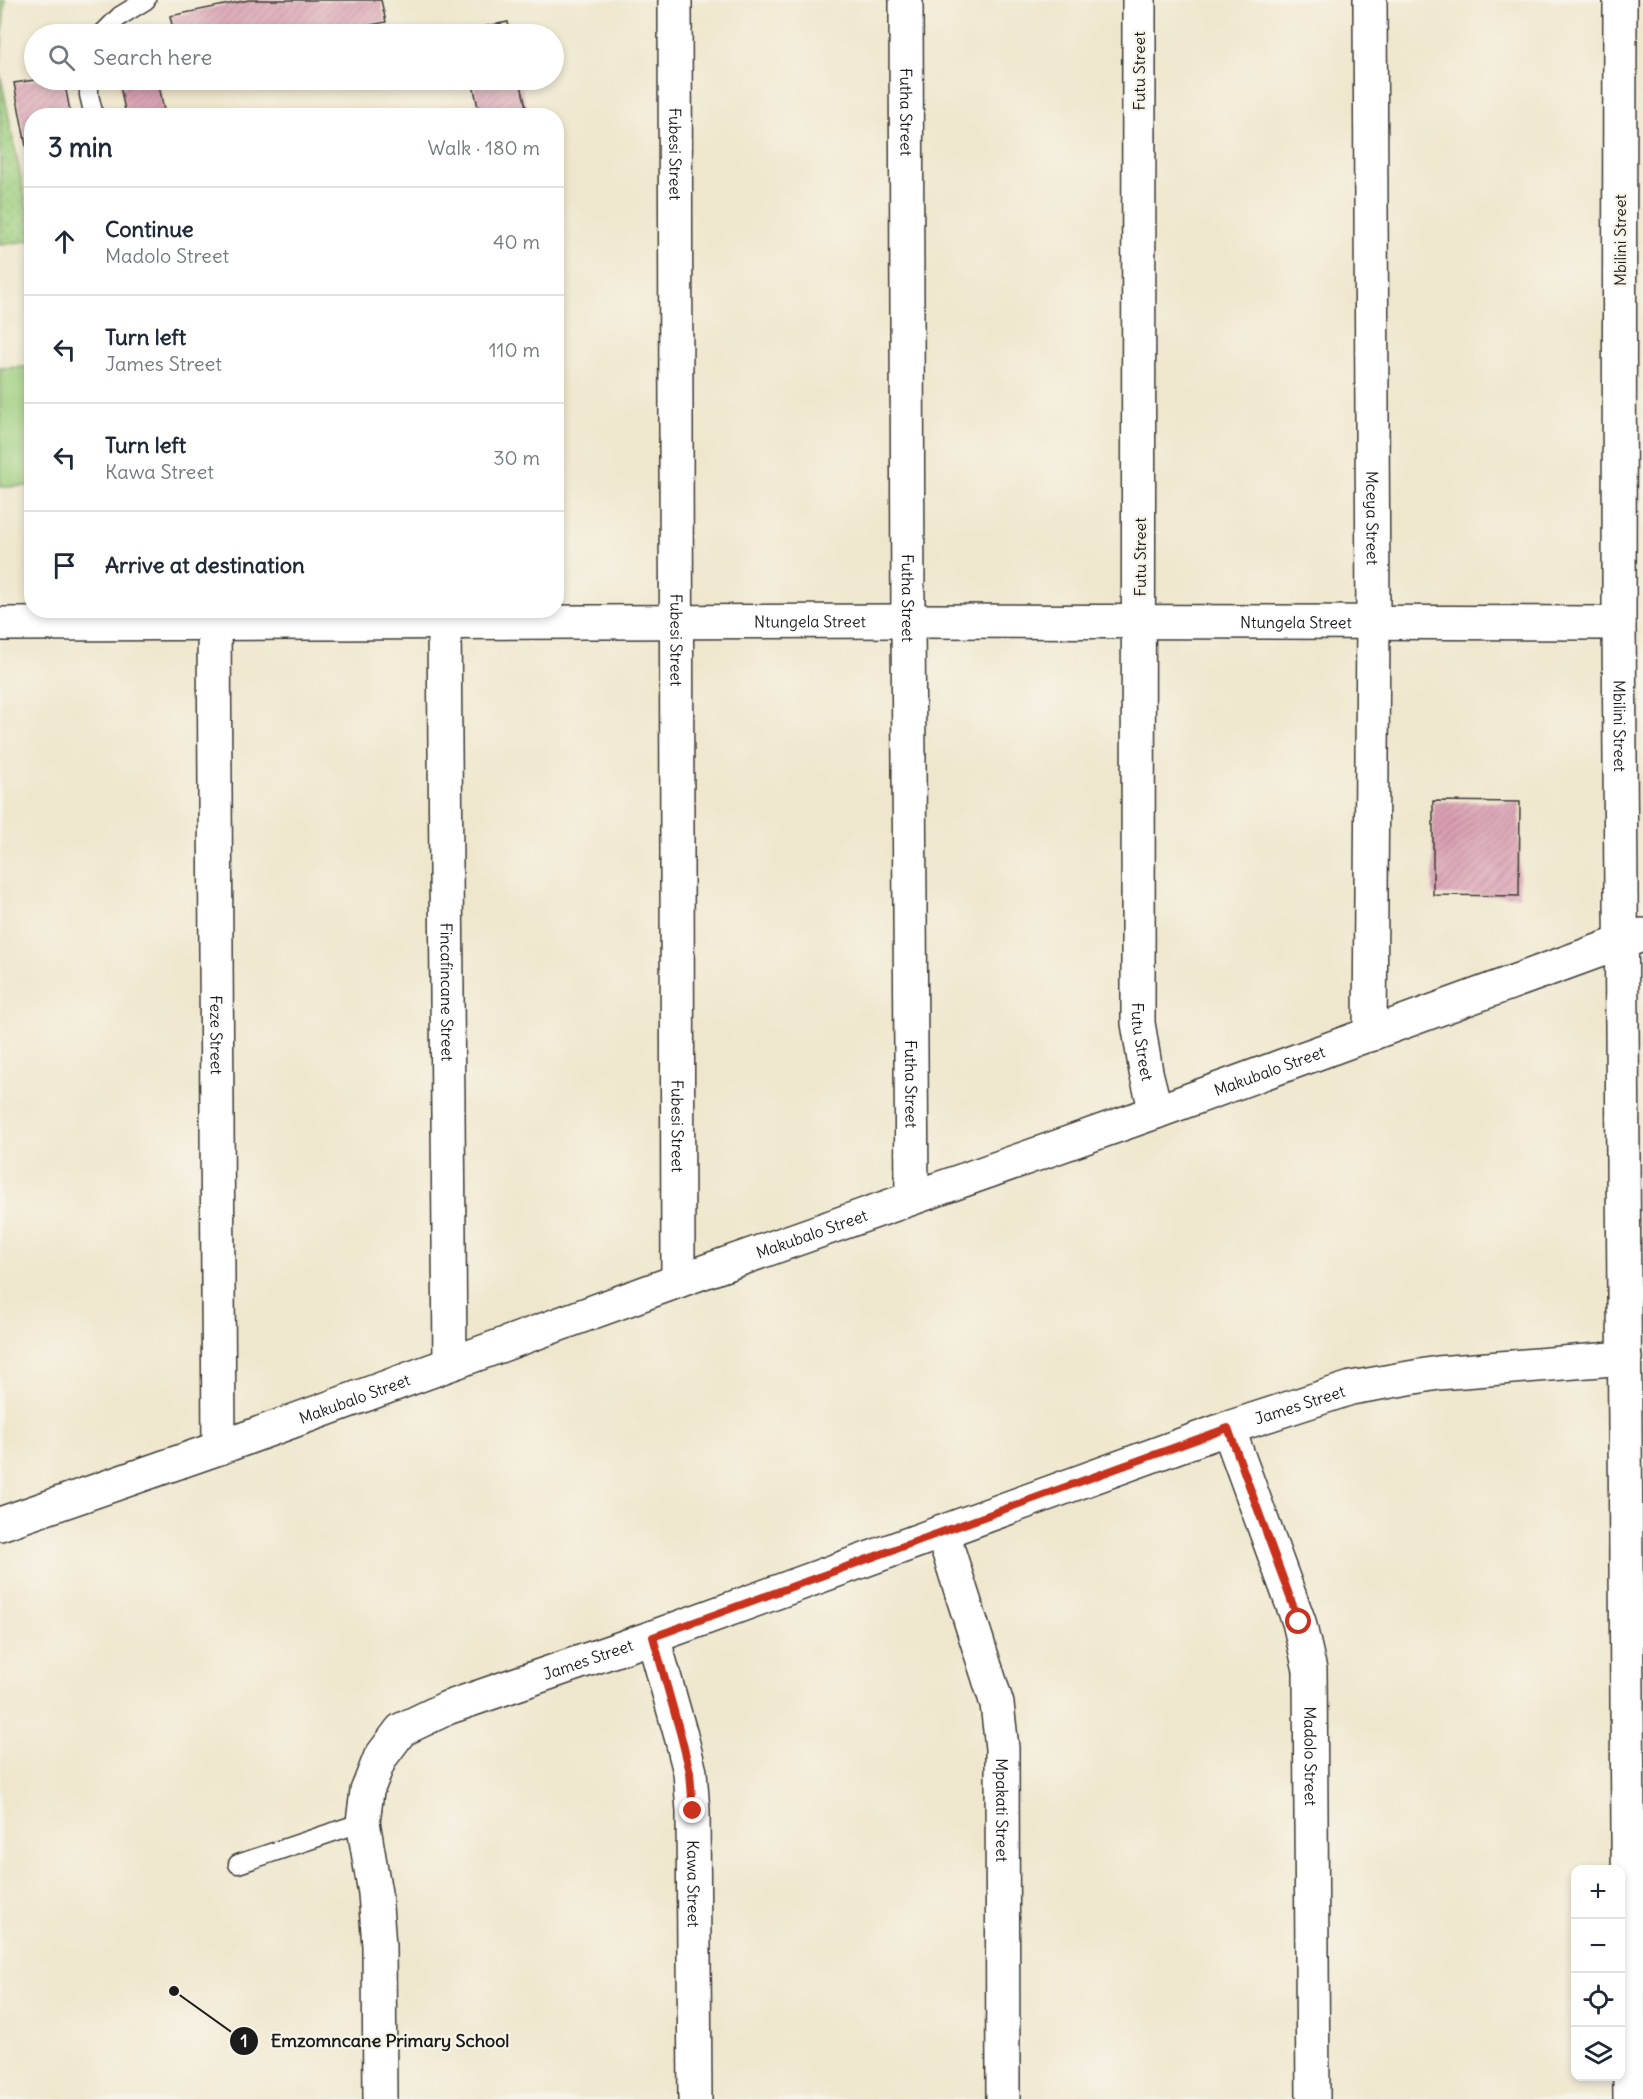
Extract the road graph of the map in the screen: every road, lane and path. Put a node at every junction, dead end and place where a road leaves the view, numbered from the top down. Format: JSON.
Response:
{"nodes":[{"id":1,"x":146,"y":0,"type":"edge"},
{"id":2,"x":675,"y":0,"type":"edge"},
{"id":3,"x":906,"y":0,"type":"edge"},
{"id":4,"x":1139,"y":0,"type":"edge"},
{"id":5,"x":1370,"y":0,"type":"edge"},
{"id":6,"x":1620,"y":0,"type":"edge"},
{"id":7,"x":112,"y":24,"type":"edge"},
{"id":8,"x":89,"y":90,"type":"edge"},
{"id":9,"x":92,"y":108,"type":"edge"},
{"id":10,"x":908,"y":621,"type":"junction"},
{"id":11,"x":1373,"y":621,"type":"junction"},
{"id":12,"x":444,"y":622,"type":"junction"},
{"id":13,"x":677,"y":622,"type":"junction"},
{"id":14,"x":1140,"y":622,"type":"junction"},
{"id":15,"x":214,"y":623,"type":"junction"},
{"id":16,"x":1619,"y":623,"type":"junction"},
{"id":17,"x":0,"y":624,"type":"edge"},
{"id":18,"x":1633,"y":938,"type":"edge"},
{"id":19,"x":1370,"y":1035,"type":"junction"},
{"id":20,"x":1156,"y":1112,"type":"junction"},
{"id":21,"x":912,"y":1198,"type":"junction"},
{"id":22,"x":678,"y":1281,"type":"junction"},
{"id":23,"x":1625,"y":1358,"type":"junction"},
{"id":24,"x":450,"y":1364,"type":"junction"},
{"id":25,"x":1228,"y":1428,"type":"junction"},
{"id":26,"x":219,"y":1448,"type":"junction"},
{"id":27,"x":0,"y":1524,"type":"edge"},
{"id":28,"x":942,"y":1531,"type":"junction"},
{"id":29,"x":653,"y":1637,"type":"junction"},
{"id":30,"x":363,"y":1822,"type":"junction"},
{"id":31,"x":238,"y":1864,"type":"dead end"},
{"id":32,"x":380,"y":2099,"type":"edge"},
{"id":33,"x":694,"y":2099,"type":"edge"},
{"id":34,"x":1003,"y":2099,"type":"edge"},
{"id":35,"x":1313,"y":2099,"type":"edge"},
{"id":36,"x":1630,"y":2099,"type":"edge"}],
"edges":[{"from":1,"to":7,"type":"lane"},
{"from":2,"to":13,"type":"street","name":"Fubesi Street"},
{"from":3,"to":10,"type":"street","name":"Futha Street"},
{"from":4,"to":14,"type":"street","name":"Futu Street"},
{"from":5,"to":11,"type":"street","name":"Mceya Street"},
{"from":6,"to":16,"type":"street","name":"Mbilini Street"},
{"from":8,"to":9,"type":"lane"},
{"from":10,"to":13,"type":"street","name":"Ntungela Street"},
{"from":10,"to":14,"type":"street","name":"Ntungela Street"},
{"from":10,"to":21,"type":"street","name":"Futha Street"},
{"from":11,"to":14,"type":"street","name":"Ntungela Street"},
{"from":11,"to":16,"type":"street","name":"Ntungela Street"},
{"from":11,"to":19,"type":"street","name":"Mceya Street"},
{"from":12,"to":13,"type":"street","name":"Ntungela Street"},
{"from":12,"to":15,"type":"street","name":"Ntungela Street"},
{"from":12,"to":24,"type":"street","name":"Fincafincane Street"},
{"from":13,"to":22,"type":"street","name":"Fubesi Street"},
{"from":14,"to":20,"type":"street","name":"Futu Street"},
{"from":15,"to":17,"type":"street","name":"Ntungela Street"},
{"from":15,"to":26,"type":"street","name":"Feze Street"},
{"from":16,"to":18,"type":"street","name":"Mbilini Street"},
{"from":18,"to":19,"type":"street","name":"Makubalo Street"},
{"from":18,"to":23,"type":"street","name":"Mbilini Street"},
{"from":19,"to":20,"type":"street","name":"Makubalo Street"},
{"from":20,"to":21,"type":"street","name":"Makubalo Street"},
{"from":21,"to":22,"type":"street","name":"Makubalo Street"},
{"from":22,"to":24,"type":"street","name":"Makubalo Street"},
{"from":23,"to":25,"type":"street","name":"James Street"},
{"from":23,"to":36,"type":"street","name":"Mbilini Street"},
{"from":24,"to":26,"type":"street","name":"Makubalo Street"},
{"from":25,"to":28,"type":"street","name":"James Street"},
{"from":25,"to":35,"type":"street","name":"Madolo Street"},
{"from":26,"to":27,"type":"street","name":"Makubalo Street"},
{"from":28,"to":29,"type":"street","name":"James Street"},
{"from":28,"to":34,"type":"street","name":"Mpakati Street"},
{"from":29,"to":30,"type":"street","name":"James Street"},
{"from":29,"to":33,"type":"street","name":"Kawa Street"},
{"from":30,"to":31,"type":"lane"},
{"from":30,"to":32,"type":"street","name":"James Street"}]}
